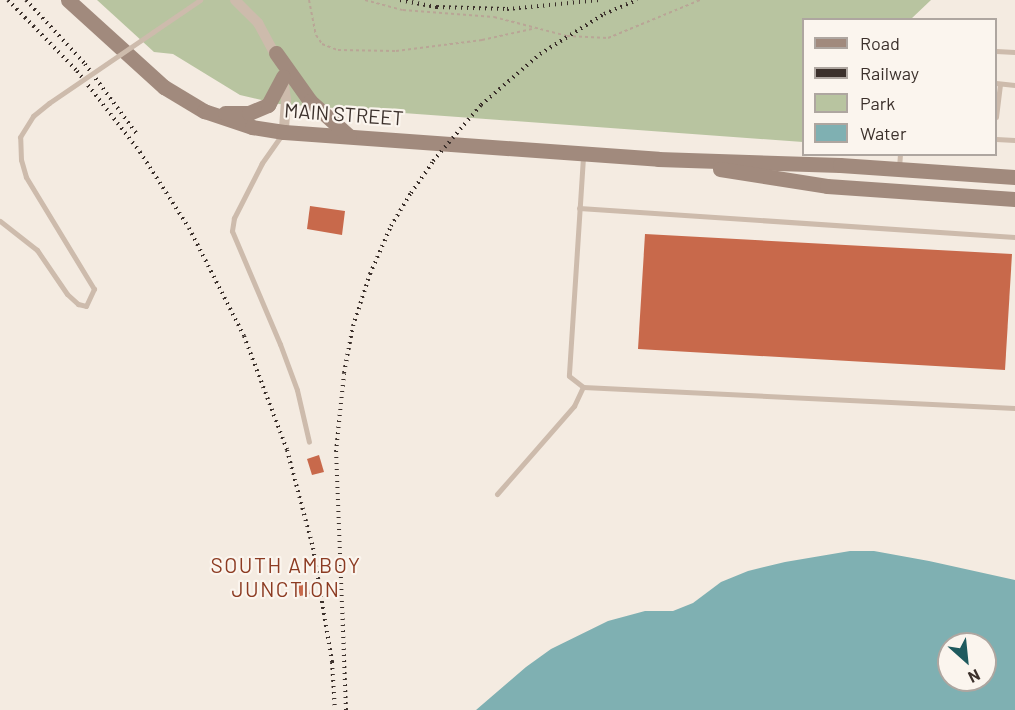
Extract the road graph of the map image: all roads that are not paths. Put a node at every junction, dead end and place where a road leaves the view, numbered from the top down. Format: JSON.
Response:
{"nodes":[{"id":1,"x":68,"y":0,"type":"edge"},
{"id":2,"x":200,"y":0,"type":"edge"},
{"id":3,"x":235,"y":0,"type":"edge"},
{"id":4,"x":997,"y":51,"type":"edge"},
{"id":5,"x":1015,"y":52,"type":"edge"},
{"id":6,"x":276,"y":54,"type":"junction"},
{"id":7,"x":283,"y":77,"type":"junction"},
{"id":8,"x":998,"y":83,"type":"edge"},
{"id":9,"x":1015,"y":85,"type":"edge"},
{"id":10,"x":997,"y":100,"type":"edge"},
{"id":11,"x":204,"y":111,"type":"junction"},
{"id":12,"x":284,"y":132,"type":"junction"},
{"id":13,"x":349,"y":136,"type":"junction"},
{"id":14,"x":997,"y":139,"type":"edge"},
{"id":15,"x":1015,"y":140,"type":"edge"},
{"id":16,"x":583,"y":154,"type":"junction"},
{"id":17,"x":658,"y":159,"type":"junction"},
{"id":18,"x":899,"y":161,"type":"edge"},
{"id":19,"x":1015,"y":177,"type":"edge"},
{"id":20,"x":1015,"y":199,"type":"edge"},
{"id":21,"x":579,"y":208,"type":"junction"},
{"id":22,"x":0,"y":221,"type":"edge"},
{"id":23,"x":1015,"y":237,"type":"edge"},
{"id":24,"x":583,"y":387,"type":"junction"},
{"id":25,"x":1015,"y":408,"type":"edge"},
{"id":26,"x":309,"y":442,"type":"dead end"},
{"id":27,"x":497,"y":494,"type":"dead end"}],
"edges":[{"from":1,"to":11,"type":"main road","name":"MAIN STREET"},
{"from":2,"to":22,"type":"lane","bridge":true},
{"from":3,"to":6,"type":"street"},
{"from":4,"to":5,"type":"lane"},
{"from":6,"to":7,"type":"street"},
{"from":6,"to":13,"type":"main road"},
{"from":7,"to":11,"type":"main road"},
{"from":7,"to":12,"type":"street"},
{"from":8,"to":9,"type":"lane"},
{"from":8,"to":10,"type":"lane"},
{"from":11,"to":12,"type":"main road","name":"MAIN STREET"},
{"from":12,"to":13,"type":"main road","name":"MAIN STREET"},
{"from":12,"to":26,"type":"lane"},
{"from":13,"to":16,"type":"main road","name":"MAIN STREET"},
{"from":14,"to":15,"type":"lane"},
{"from":16,"to":17,"type":"main road","name":"MAIN STREET"},
{"from":16,"to":21,"type":"lane"},
{"from":17,"to":18,"type":"main road","name":"MAIN STREET"},
{"from":17,"to":20,"type":"main road","name":"MAIN STREET"},
{"from":18,"to":19,"type":"main road","name":"MAIN STREET"},
{"from":21,"to":23,"type":"lane"},
{"from":21,"to":24,"type":"lane"},
{"from":24,"to":25,"type":"lane"},
{"from":24,"to":27,"type":"lane"}]}
